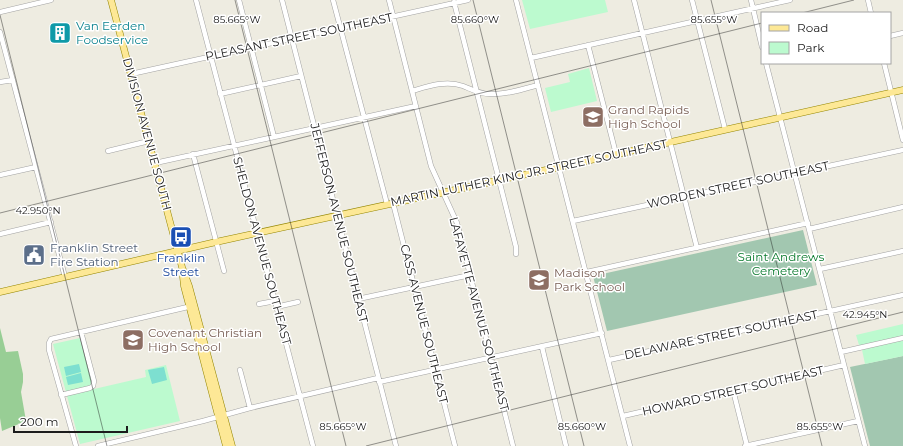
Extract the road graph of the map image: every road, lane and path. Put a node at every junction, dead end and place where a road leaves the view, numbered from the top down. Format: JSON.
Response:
{"nodes":[{"id":1,"x":51,"y":0,"type":"edge"},
{"id":2,"x":111,"y":0,"type":"edge"},
{"id":3,"x":196,"y":0,"type":"edge"},
{"id":4,"x":239,"y":0,"type":"edge"},
{"id":5,"x":282,"y":0,"type":"edge"},
{"id":6,"x":333,"y":0,"type":"edge"},
{"id":7,"x":389,"y":0,"type":"edge"},
{"id":8,"x":468,"y":0,"type":"edge"},
{"id":9,"x":516,"y":0,"type":"edge"},
{"id":10,"x":634,"y":0,"type":"edge"},
{"id":11,"x":692,"y":0,"type":"edge"},
{"id":12,"x":751,"y":0,"type":"edge"},
{"id":13,"x":790,"y":0,"type":"edge"},
{"id":14,"x":868,"y":0,"type":"edge"},
{"id":15,"x":454,"y":2,"type":"edge"},
{"id":16,"x":753,"y":8,"type":"junction"},
{"id":17,"x":0,"y":12,"type":"edge"},
{"id":18,"x":871,"y":12,"type":"edge"},
{"id":19,"x":394,"y":16,"type":"junction"},
{"id":20,"x":697,"y":21,"type":"junction"},
{"id":21,"x":340,"y":28,"type":"junction"},
{"id":22,"x":0,"y":32,"type":"edge"},
{"id":23,"x":903,"y":33,"type":"edge"},
{"id":24,"x":642,"y":34,"type":"junction"},
{"id":25,"x":891,"y":36,"type":"edge"},
{"id":26,"x":292,"y":39,"type":"junction"},
{"id":27,"x":761,"y":43,"type":"edge"},
{"id":28,"x":588,"y":45,"type":"junction"},
{"id":29,"x":251,"y":48,"type":"junction"},
{"id":30,"x":211,"y":56,"type":"junction"},
{"id":31,"x":532,"y":58,"type":"junction"},
{"id":32,"x":766,"y":64,"type":"edge"},
{"id":33,"x":884,"y":64,"type":"edge"},
{"id":34,"x":131,"y":74,"type":"junction"},
{"id":35,"x":301,"y":76,"type":"junction"},
{"id":36,"x":12,"y":80,"type":"junction"},
{"id":37,"x":0,"y":82,"type":"edge"},
{"id":38,"x":261,"y":85,"type":"junction"},
{"id":39,"x":538,"y":85,"type":"junction"},
{"id":40,"x":412,"y":90,"type":"junction"},
{"id":41,"x":903,"y":90,"type":"edge"},
{"id":42,"x":477,"y":92,"type":"junction"},
{"id":43,"x":891,"y":92,"type":"junction"},
{"id":44,"x":220,"y":94,"type":"junction"},
{"id":45,"x":416,"y":106,"type":"junction"},
{"id":46,"x":364,"y":117,"type":"junction"},
{"id":47,"x":780,"y":117,"type":"junction"},
{"id":48,"x":315,"y":128,"type":"junction"},
{"id":49,"x":725,"y":129,"type":"junction"},
{"id":50,"x":274,"y":137,"type":"junction"},
{"id":51,"x":903,"y":140,"type":"edge"},
{"id":52,"x":149,"y":141,"type":"junction"},
{"id":53,"x":670,"y":141,"type":"junction"},
{"id":54,"x":234,"y":146,"type":"junction"},
{"id":55,"x":903,"y":150,"type":"edge"},
{"id":56,"x":108,"y":151,"type":"dead end"},
{"id":57,"x":193,"y":154,"type":"junction"},
{"id":58,"x":616,"y":154,"type":"junction"},
{"id":59,"x":155,"y":163,"type":"junction"},
{"id":60,"x":36,"y":167,"type":"junction"},
{"id":61,"x":559,"y":167,"type":"junction"},
{"id":62,"x":794,"y":173,"type":"junction"},
{"id":63,"x":0,"y":175,"type":"edge"},
{"id":64,"x":499,"y":179,"type":"junction"},
{"id":65,"x":443,"y":192,"type":"junction"},
{"id":66,"x":684,"y":197,"type":"junction"},
{"id":67,"x":390,"y":203,"type":"junction"},
{"id":68,"x":903,"y":207,"type":"edge"},
{"id":69,"x":337,"y":216,"type":"junction"},
{"id":70,"x":573,"y":221,"type":"junction"},
{"id":71,"x":51,"y":222,"type":"junction"},
{"id":72,"x":808,"y":226,"type":"junction"},
{"id":73,"x":257,"y":233,"type":"junction"},
{"id":74,"x":0,"y":234,"type":"edge"},
{"id":75,"x":216,"y":242,"type":"junction"},
{"id":76,"x":698,"y":248,"type":"junction"},
{"id":77,"x":178,"y":251,"type":"junction"},
{"id":78,"x":903,"y":251,"type":"edge"},
{"id":79,"x":516,"y":254,"type":"dead end"},
{"id":80,"x":820,"y":269,"type":"junction"},
{"id":81,"x":224,"y":271,"type":"dead end"},
{"id":82,"x":587,"y":272,"type":"junction"},
{"id":83,"x":470,"y":275,"type":"junction"},
{"id":84,"x":65,"y":277,"type":"junction"},
{"id":85,"x":414,"y":287,"type":"junction"},
{"id":86,"x":0,"y":292,"type":"edge"},
{"id":87,"x":903,"y":295,"type":"edge"},
{"id":88,"x":358,"y":299,"type":"junction"},
{"id":89,"x":275,"y":301,"type":"junction"},
{"id":90,"x":298,"y":302,"type":"dead end"},
{"id":91,"x":259,"y":304,"type":"dead end"},
{"id":92,"x":192,"y":306,"type":"junction"},
{"id":93,"x":276,"y":307,"type":"junction"},
{"id":94,"x":830,"y":311,"type":"junction"},
{"id":95,"x":81,"y":332,"type":"junction"},
{"id":96,"x":602,"y":333,"type":"junction"},
{"id":97,"x":903,"y":338,"type":"edge"},
{"id":98,"x":542,"y":347,"type":"junction"},
{"id":99,"x":841,"y":352,"type":"junction"},
{"id":100,"x":491,"y":357,"type":"junction"},
{"id":101,"x":609,"y":360,"type":"junction"},
{"id":102,"x":844,"y":365,"type":"junction"},
{"id":103,"x":240,"y":370,"type":"dead end"},
{"id":104,"x":436,"y":370,"type":"junction"},
{"id":105,"x":379,"y":380,"type":"junction"},
{"id":106,"x":733,"y":390,"type":"junction"},
{"id":107,"x":61,"y":395,"type":"junction"},
{"id":108,"x":300,"y":397,"type":"junction"},
{"id":109,"x":250,"y":408,"type":"junction"},
{"id":110,"x":221,"y":415,"type":"junction"},
{"id":111,"x":623,"y":416,"type":"junction"},
{"id":112,"x":858,"y":422,"type":"junction"},
{"id":113,"x":76,"y":446,"type":"edge"},
{"id":114,"x":98,"y":446,"type":"edge"},
{"id":115,"x":226,"y":446,"type":"edge"},
{"id":116,"x":232,"y":446,"type":"edge"},
{"id":117,"x":313,"y":446,"type":"edge"},
{"id":118,"x":396,"y":446,"type":"edge"},
{"id":119,"x":455,"y":446,"type":"edge"},
{"id":120,"x":513,"y":446,"type":"edge"},
{"id":121,"x":566,"y":446,"type":"edge"},
{"id":122,"x":630,"y":446,"type":"edge"},
{"id":123,"x":746,"y":446,"type":"edge"},
{"id":124,"x":864,"y":446,"type":"edge"}],
"edges":[{"from":1,"to":17,"type":"street"},
{"from":2,"to":34,"type":"main road","name":"DIVISION AVENUE SOUTH"},
{"from":3,"to":30,"type":"street","name":"SHELDON AVENUE SOUTHEAST"},
{"from":4,"to":29,"type":"street"},
{"from":5,"to":26,"type":"street","name":"JEFFERSON AVENUE SOUTHEAST"},
{"from":6,"to":21,"type":"street","name":"CASS AVENUE SOUTHEAST"},
{"from":7,"to":19,"type":"street","name":"LAFAYETTE AVENUE SOUTHEAST"},
{"from":8,"to":15,"type":"street","name":"PLEASANT STREET SOUTHEAST"},
{"from":9,"to":31,"type":"street"},
{"from":10,"to":24,"type":"street"},
{"from":11,"to":20,"type":"street"},
{"from":12,"to":16,"type":"street"},
{"from":13,"to":16,"type":"street"},
{"from":14,"to":18,"type":"street"},
{"from":15,"to":19,"type":"street","name":"PLEASANT STREET SOUTHEAST"},
{"from":15,"to":42,"type":"street"},
{"from":16,"to":20,"type":"street"},
{"from":16,"to":27,"type":"street"},
{"from":19,"to":21,"type":"street","name":"PLEASANT STREET SOUTHEAST"},
{"from":19,"to":40,"type":"street","name":"LAFAYETTE AVENUE SOUTHEAST"},
{"from":20,"to":24,"type":"street"},
{"from":20,"to":49,"type":"street"},
{"from":21,"to":26,"type":"street","name":"PLEASANT STREET SOUTHEAST"},
{"from":21,"to":46,"type":"street","name":"CASS AVENUE SOUTHEAST"},
{"from":22,"to":36,"type":"street"},
{"from":23,"to":25,"type":"street"},
{"from":24,"to":28,"type":"street"},
{"from":24,"to":53,"type":"street"},
{"from":26,"to":29,"type":"street","name":"PLEASANT STREET SOUTHEAST"},
{"from":26,"to":35,"type":"street","name":"JEFFERSON AVENUE SOUTHEAST"},
{"from":28,"to":31,"type":"street"},
{"from":28,"to":58,"type":"street"},
{"from":29,"to":30,"type":"street","name":"PLEASANT STREET SOUTHEAST"},
{"from":29,"to":38,"type":"street"},
{"from":30,"to":34,"type":"street","name":"PLEASANT STREET SOUTHEAST"},
{"from":30,"to":44,"type":"street","name":"SHELDON AVENUE SOUTHEAST"},
{"from":31,"to":39,"type":"street"},
{"from":32,"to":47,"type":"street"},
{"from":33,"to":43,"type":"street"},
{"from":34,"to":52,"type":"main road","name":"DIVISION AVENUE SOUTH"},
{"from":35,"to":38,"type":"street"},
{"from":35,"to":48,"type":"street","name":"JEFFERSON AVENUE SOUTHEAST"},
{"from":36,"to":37,"type":"street"},
{"from":36,"to":60,"type":"street"},
{"from":38,"to":44,"type":"street"},
{"from":38,"to":50,"type":"street"},
{"from":39,"to":42,"type":"street"},
{"from":39,"to":61,"type":"street"},
{"from":40,"to":42,"type":"street"},
{"from":40,"to":45,"type":"street","name":"LAFAYETTE AVENUE SOUTHEAST"},
{"from":41,"to":43,"type":"main road","name":"MARTIN LUTHER KING JR. STREET SOUTHEAST"},
{"from":42,"to":64,"type":"street"},
{"from":43,"to":47,"type":"main road","name":"MARTIN LUTHER KING JR. STREET SOUTHEAST"},
{"from":43,"to":51,"type":"street"},
{"from":44,"to":54,"type":"street","name":"SHELDON AVENUE SOUTHEAST"},
{"from":45,"to":46,"type":"street"},
{"from":45,"to":65,"type":"street","name":"LAFAYETTE AVENUE SOUTHEAST"},
{"from":46,"to":48,"type":"street"},
{"from":46,"to":67,"type":"street","name":"CASS AVENUE SOUTHEAST"},
{"from":47,"to":49,"type":"main road","name":"MARTIN LUTHER KING JR. STREET SOUTHEAST"},
{"from":47,"to":62,"type":"street"},
{"from":48,"to":50,"type":"street"},
{"from":48,"to":69,"type":"street","name":"JEFFERSON AVENUE SOUTHEAST"},
{"from":49,"to":53,"type":"main road","name":"MARTIN LUTHER KING JR. STREET SOUTHEAST"},
{"from":50,"to":54,"type":"street"},
{"from":52,"to":56,"type":"street"},
{"from":52,"to":59,"type":"main road","name":"DIVISION AVENUE SOUTH"},
{"from":53,"to":58,"type":"main road","name":"MARTIN LUTHER KING JR. STREET SOUTHEAST"},
{"from":53,"to":66,"type":"street"},
{"from":54,"to":57,"type":"street"},
{"from":54,"to":73,"type":"street","name":"SHELDON AVENUE SOUTHEAST"},
{"from":55,"to":62,"type":"street","name":"WORDEN STREET SOUTHEAST"},
{"from":57,"to":59,"type":"street"},
{"from":57,"to":75,"type":"street"},
{"from":58,"to":61,"type":"main road","name":"MARTIN LUTHER KING JR. STREET SOUTHEAST"},
{"from":59,"to":77,"type":"main road","name":"DIVISION AVENUE SOUTH"},
{"from":60,"to":63,"type":"street"},
{"from":60,"to":71,"type":"street"},
{"from":61,"to":64,"type":"main road","name":"MARTIN LUTHER KING JR. STREET SOUTHEAST"},
{"from":61,"to":70,"type":"street"},
{"from":62,"to":66,"type":"street","name":"WORDEN STREET SOUTHEAST"},
{"from":62,"to":72,"type":"street"},
{"from":64,"to":65,"type":"main road","name":"MARTIN LUTHER KING JR. STREET SOUTHEAST"},
{"from":64,"to":79,"type":"street"},
{"from":65,"to":67,"type":"main road","name":"MARTIN LUTHER KING JR. STREET SOUTHEAST"},
{"from":65,"to":83,"type":"street","name":"LAFAYETTE AVENUE SOUTHEAST"},
{"from":66,"to":70,"type":"street","name":"WORDEN STREET SOUTHEAST"},
{"from":66,"to":76,"type":"street"},
{"from":67,"to":69,"type":"main road","name":"MARTIN LUTHER KING JR. STREET SOUTHEAST"},
{"from":67,"to":85,"type":"street","name":"CASS AVENUE SOUTHEAST"},
{"from":68,"to":72,"type":"street"},
{"from":69,"to":73,"type":"main road","name":"MARTIN LUTHER KING JR. STREET SOUTHEAST"},
{"from":69,"to":88,"type":"street","name":"JEFFERSON AVENUE SOUTHEAST"},
{"from":70,"to":82,"type":"street"},
{"from":71,"to":74,"type":"street"},
{"from":71,"to":84,"type":"street"},
{"from":72,"to":76,"type":"street"},
{"from":72,"to":80,"type":"street"},
{"from":73,"to":75,"type":"main road","name":"MARTIN LUTHER KING JR. STREET SOUTHEAST"},
{"from":73,"to":89,"type":"street","name":"SHELDON AVENUE SOUTHEAST"},
{"from":75,"to":77,"type":"main road","name":"MARTIN LUTHER KING JR. STREET SOUTHEAST"},
{"from":75,"to":81,"type":"street"},
{"from":76,"to":82,"type":"street"},
{"from":77,"to":84,"type":"main road","name":"MARTIN LUTHER KING JR. STREET SOUTHEAST"},
{"from":77,"to":92,"type":"main road","name":"DIVISION AVENUE SOUTH"},
{"from":78,"to":80,"type":"street"},
{"from":80,"to":94,"type":"street"},
{"from":82,"to":96,"type":"street"},
{"from":83,"to":85,"type":"street"},
{"from":83,"to":100,"type":"street","name":"LAFAYETTE AVENUE SOUTHEAST"},
{"from":84,"to":86,"type":"main road","name":"MARTIN LUTHER KING JR. STREET SOUTHEAST"},
{"from":85,"to":88,"type":"street"},
{"from":85,"to":104,"type":"street","name":"CASS AVENUE SOUTHEAST"},
{"from":87,"to":94,"type":"street","name":"DELAWARE STREET SOUTHEAST"},
{"from":88,"to":105,"type":"street","name":"JEFFERSON AVENUE SOUTHEAST"},
{"from":89,"to":91,"type":"street"},
{"from":89,"to":93,"type":"street","name":"SHELDON AVENUE SOUTHEAST"},
{"from":90,"to":93,"type":"street"},
{"from":92,"to":95,"type":"street"},
{"from":92,"to":110,"type":"main road","name":"DIVISION AVENUE SOUTH"},
{"from":93,"to":108,"type":"street","name":"SHELDON AVENUE SOUTHEAST"},
{"from":94,"to":99,"type":"street"},
{"from":94,"to":101,"type":"street","name":"DELAWARE STREET SOUTHEAST"},
{"from":95,"to":107,"type":"street"},
{"from":95,"to":107,"type":"street"},
{"from":96,"to":98,"type":"street"},
{"from":96,"to":101,"type":"street"},
{"from":97,"to":99,"type":"street"},
{"from":98,"to":100,"type":"street"},
{"from":98,"to":121,"type":"street"},
{"from":99,"to":102,"type":"street"},
{"from":100,"to":104,"type":"street"},
{"from":100,"to":120,"type":"street","name":"LAFAYETTE AVENUE SOUTHEAST"},
{"from":101,"to":111,"type":"street"},
{"from":102,"to":106,"type":"street","name":"HOWARD STREET SOUTHEAST"},
{"from":102,"to":112,"type":"street"},
{"from":103,"to":109,"type":"street"},
{"from":104,"to":105,"type":"street"},
{"from":104,"to":119,"type":"street","name":"CASS AVENUE SOUTHEAST"},
{"from":105,"to":108,"type":"street"},
{"from":105,"to":118,"type":"street","name":"JEFFERSON AVENUE SOUTHEAST"},
{"from":106,"to":111,"type":"street","name":"HOWARD STREET SOUTHEAST"},
{"from":106,"to":123,"type":"street"},
{"from":107,"to":113,"type":"street"},
{"from":108,"to":109,"type":"street"},
{"from":108,"to":117,"type":"street","name":"SHELDON AVENUE SOUTHEAST"},
{"from":109,"to":110,"type":"street"},
{"from":110,"to":114,"type":"street"},
{"from":110,"to":115,"type":"main road","name":"DIVISION AVENUE SOUTH"},
{"from":110,"to":116,"type":"main road","name":"DIVISION AVENUE SOUTH"},
{"from":111,"to":122,"type":"street"},
{"from":112,"to":123,"type":"street"},
{"from":112,"to":124,"type":"street"}]}
